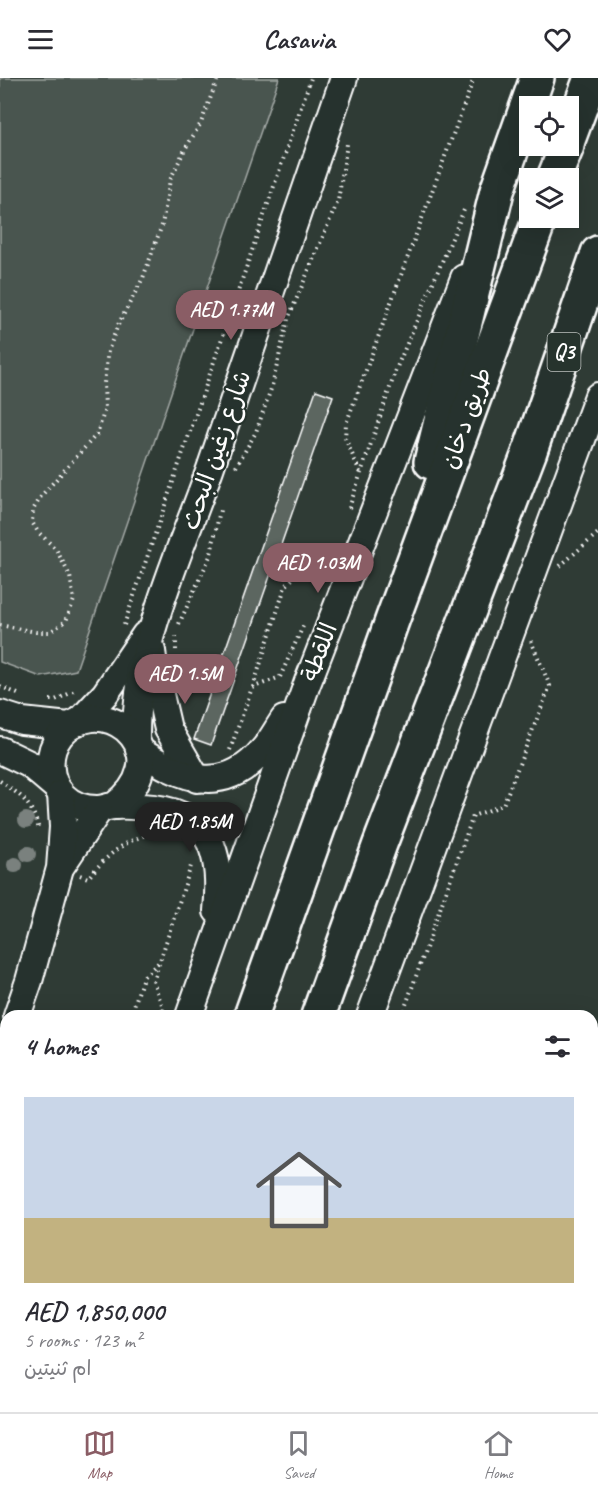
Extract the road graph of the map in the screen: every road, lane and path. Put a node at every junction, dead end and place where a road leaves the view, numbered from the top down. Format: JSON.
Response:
{"nodes":[{"id":1,"x":218,"y":78,"type":"edge"},
{"id":2,"x":311,"y":78,"type":"edge"},
{"id":3,"x":344,"y":78,"type":"edge"},
{"id":4,"x":474,"y":78,"type":"edge"},
{"id":5,"x":537,"y":78,"type":"edge"},
{"id":6,"x":591,"y":78,"type":"edge"},
{"id":7,"x":579,"y":110,"type":"edge"},
{"id":8,"x":347,"y":143,"type":"dead end"},
{"id":9,"x":482,"y":195,"type":"junction"},
{"id":10,"x":536,"y":228,"type":"edge"},
{"id":11,"x":598,"y":253,"type":"edge"},
{"id":12,"x":598,"y":305,"type":"edge"},
{"id":13,"x":598,"y":396,"type":"edge"},
{"id":14,"x":530,"y":451,"type":"junction"},
{"id":15,"x":361,"y":473,"type":"junction"},
{"id":16,"x":232,"y":477,"type":"dead end"},
{"id":17,"x":222,"y":502,"type":"dead end"},
{"id":18,"x":345,"y":518,"type":"dead end"},
{"id":19,"x":598,"y":533,"type":"edge"},
{"id":20,"x":331,"y":560,"type":"dead end"},
{"id":21,"x":559,"y":567,"type":"dead end"},
{"id":22,"x":307,"y":617,"type":"dead end"},
{"id":23,"x":393,"y":618,"type":"junction"},
{"id":24,"x":0,"y":625,"type":"edge"},
{"id":25,"x":153,"y":627,"type":"junction"},
{"id":26,"x":123,"y":628,"type":"dead end"},
{"id":27,"x":534,"y":631,"type":"dead end"},
{"id":28,"x":176,"y":651,"type":"dead end"},
{"id":29,"x":307,"y":684,"type":"junction"},
{"id":30,"x":0,"y":686,"type":"edge"},
{"id":31,"x":85,"y":686,"type":"dead end"},
{"id":32,"x":252,"y":688,"type":"junction"},
{"id":33,"x":30,"y":699,"type":"dead end"},
{"id":34,"x":46,"y":699,"type":"dead end"},
{"id":35,"x":0,"y":714,"type":"edge"},
{"id":36,"x":75,"y":723,"type":"junction"},
{"id":37,"x":137,"y":745,"type":"junction"},
{"id":38,"x":0,"y":750,"type":"edge"},
{"id":39,"x":209,"y":778,"type":"junction"},
{"id":40,"x":58,"y":790,"type":"junction"},
{"id":41,"x":106,"y":808,"type":"junction"},
{"id":42,"x":203,"y":831,"type":"junction"},
{"id":43,"x":60,"y":868,"type":"junction"},
{"id":44,"x":214,"y":940,"type":"junction"},
{"id":45,"x":160,"y":962,"type":"junction"},
{"id":46,"x":19,"y":1010,"type":"edge"},
{"id":47,"x":133,"y":1010,"type":"edge"},
{"id":48,"x":163,"y":1010,"type":"edge"},
{"id":49,"x":191,"y":1010,"type":"edge"},
{"id":50,"x":253,"y":1010,"type":"edge"},
{"id":51,"x":320,"y":1010,"type":"edge"},
{"id":52,"x":372,"y":1010,"type":"edge"},
{"id":53,"x":404,"y":1010,"type":"edge"}],
"edges":[{"from":1,"to":24,"type":"path"},
{"from":2,"to":26,"type":"path"},
{"from":3,"to":25,"type":"street","name":"شارع زغين البحث"},
{"from":4,"to":15,"type":"path"},
{"from":5,"to":9,"type":"main road"},
{"from":6,"to":7,"type":"main road"},
{"from":8,"to":16,"type":"path"},
{"from":9,"to":15,"type":"path"},
{"from":9,"to":23,"type":"main road"},
{"from":9,"to":29,"type":"street","name":"اللقطة"},
{"from":10,"to":23,"type":"main road","name":"طريق دخان"},
{"from":11,"to":14,"type":"main road","number":"Q3"},
{"from":12,"to":14,"type":"main road"},
{"from":13,"to":52,"type":"street"},
{"from":14,"to":51,"type":"main road"},
{"from":15,"to":18,"type":"path"},
{"from":17,"to":28,"type":"path"},
{"from":19,"to":21,"type":"path"},
{"from":20,"to":32,"type":"path"},
{"from":22,"to":32,"type":"path"},
{"from":23,"to":50,"type":"main road"},
{"from":25,"to":36,"type":"street","name":"شارع زغين البحث"},
{"from":25,"to":37,"type":"street","name":"شارع زغين البحث"},
{"from":25,"to":39,"type":"street"},
{"from":27,"to":53,"type":"path"},
{"from":29,"to":39,"type":"street"},
{"from":29,"to":44,"type":"street","name":"اللقطة"},
{"from":30,"to":33,"type":"path"},
{"from":31,"to":34,"type":"path"},
{"from":32,"to":39,"type":"path"},
{"from":35,"to":36,"type":"street"},
{"from":36,"to":37,"type":"street"},
{"from":36,"to":40,"type":"street"},
{"from":37,"to":39,"type":"street"},
{"from":37,"to":41,"type":"street"},
{"from":38,"to":40,"type":"street"},
{"from":40,"to":41,"type":"street"},
{"from":40,"to":43,"type":"street"},
{"from":41,"to":42,"type":"street"},
{"from":41,"to":43,"type":"street"},
{"from":42,"to":44,"type":"street"},
{"from":42,"to":45,"type":"path"},
{"from":43,"to":46,"type":"street"},
{"from":44,"to":49,"type":"street","name":"اللقطة"},
{"from":45,"to":47,"type":"path"},
{"from":45,"to":48,"type":"path"}]}
